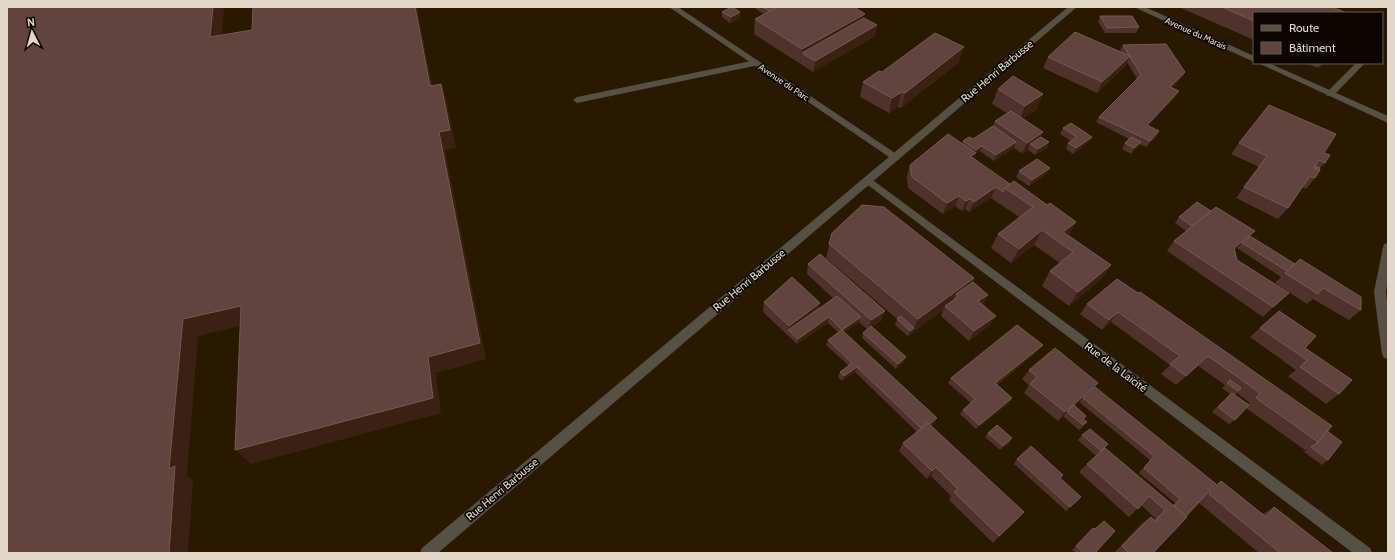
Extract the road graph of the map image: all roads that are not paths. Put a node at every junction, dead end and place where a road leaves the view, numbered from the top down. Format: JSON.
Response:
{"nodes":[{"id":1,"x":673,"y":7,"type":"edge"},
{"id":2,"x":1073,"y":7,"type":"edge"},
{"id":3,"x":1139,"y":7,"type":"edge"},
{"id":4,"x":1253,"y":60,"type":"edge"},
{"id":5,"x":756,"y":63,"type":"junction"},
{"id":6,"x":1264,"y":64,"type":"edge"},
{"id":7,"x":1360,"y":64,"type":"edge"},
{"id":8,"x":1330,"y":94,"type":"junction"},
{"id":9,"x":577,"y":100,"type":"dead end"},
{"id":10,"x":1388,"y":120,"type":"edge"},
{"id":11,"x":895,"y":157,"type":"junction"},
{"id":12,"x":867,"y":180,"type":"junction"},
{"id":13,"x":1388,"y":248,"type":"edge"},
{"id":14,"x":1388,"y":354,"type":"edge"},
{"id":15,"x":427,"y":553,"type":"edge"},
{"id":16,"x":1366,"y":553,"type":"edge"}],
"edges":[{"from":1,"to":5,"type":"street","name":"Avenue du Parc"},
{"from":2,"to":11,"type":"street","name":"Rue Henri Barbusse"},
{"from":3,"to":4,"type":"street","name":"Avenue du Marais"},
{"from":5,"to":9,"type":"street"},
{"from":5,"to":11,"type":"street","name":"Avenue du Parc"},
{"from":6,"to":8,"type":"street"},
{"from":7,"to":8,"type":"street"},
{"from":8,"to":10,"type":"street"},
{"from":11,"to":12,"type":"street","name":"Rue Henri Barbusse"},
{"from":12,"to":15,"type":"street","name":"Rue Henri Barbusse"},
{"from":12,"to":16,"type":"street","name":"Rue de la Laïcité"},
{"from":13,"to":14,"type":"street"}]}
